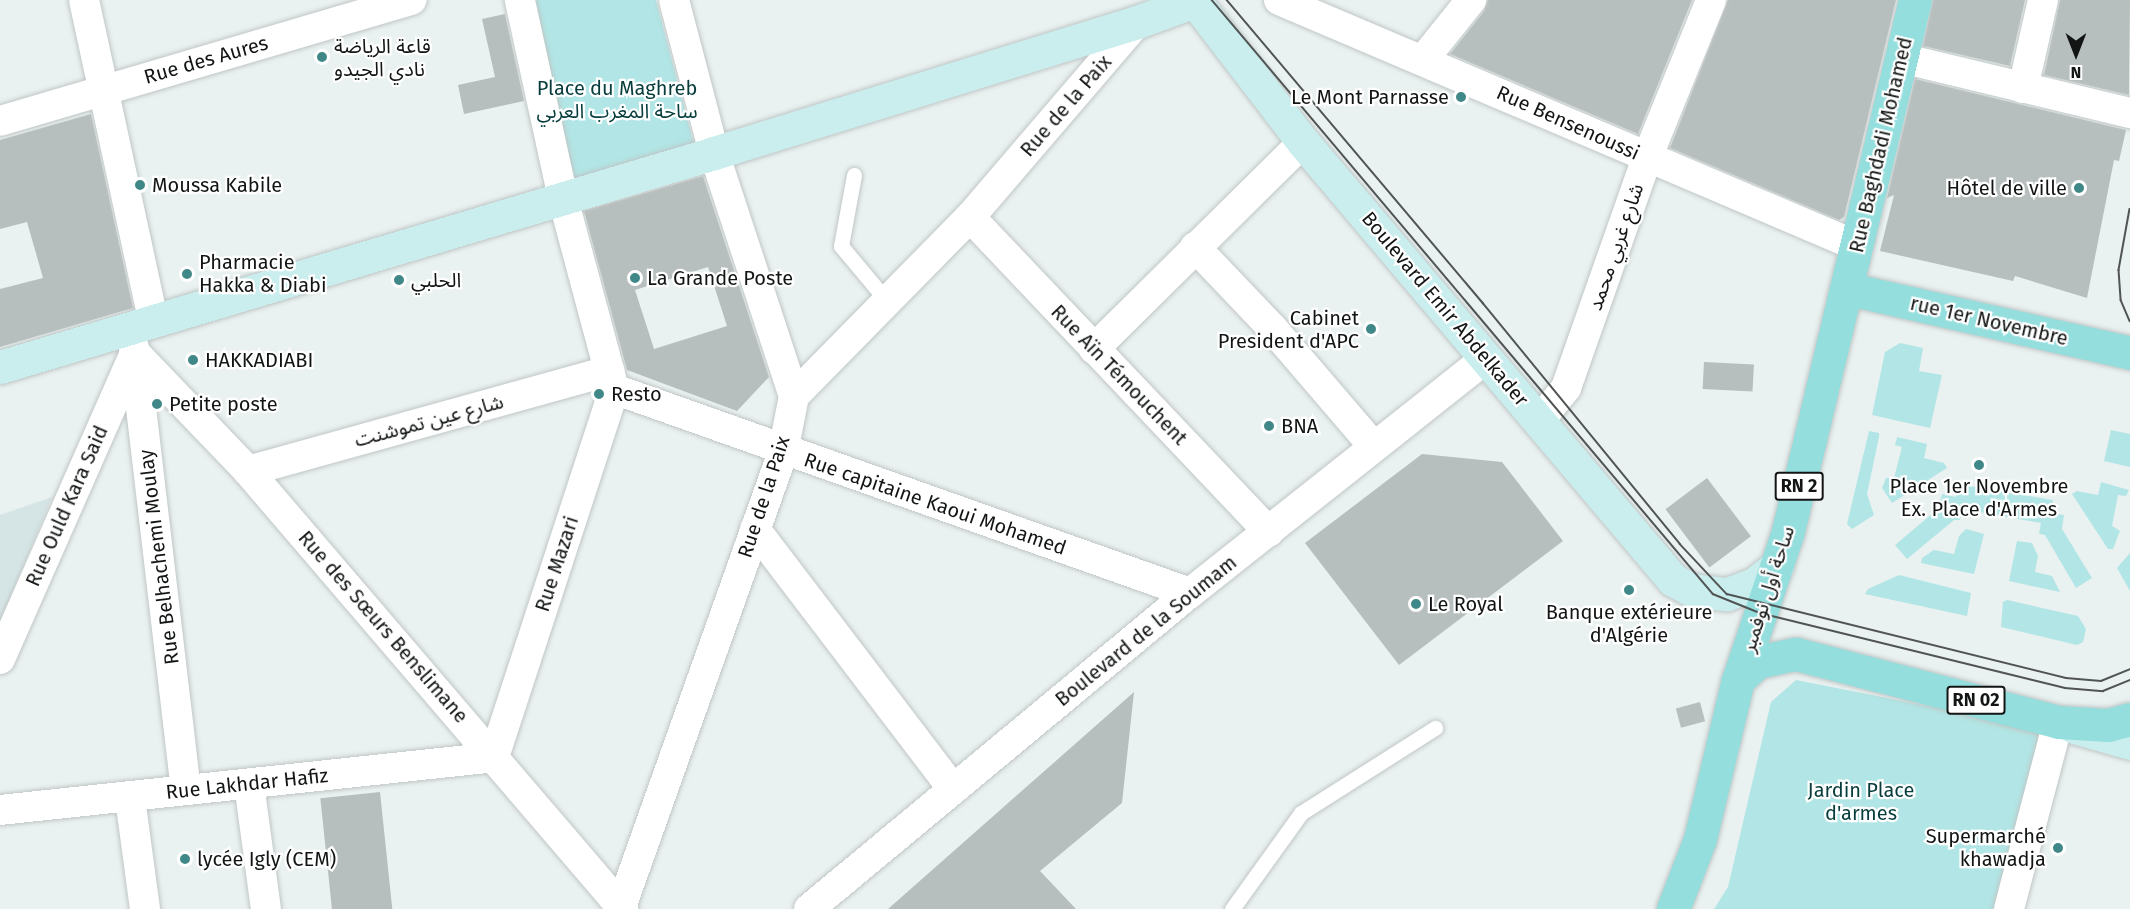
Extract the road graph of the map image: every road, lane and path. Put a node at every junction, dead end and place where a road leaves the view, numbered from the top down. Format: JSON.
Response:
{"nodes":[{"id":1,"x":84,"y":0,"type":"edge"},
{"id":2,"x":412,"y":0,"type":"edge"},
{"id":3,"x":520,"y":0,"type":"edge"},
{"id":4,"x":674,"y":0,"type":"edge"},
{"id":5,"x":1195,"y":0,"type":"edge"},
{"id":6,"x":1279,"y":0,"type":"edge"},
{"id":7,"x":1471,"y":0,"type":"edge"},
{"id":8,"x":1711,"y":0,"type":"edge"},
{"id":9,"x":1915,"y":0,"type":"edge"},
{"id":10,"x":2043,"y":0,"type":"edge"},
{"id":11,"x":1137,"y":22,"type":"junction"},
{"id":12,"x":1901,"y":58,"type":"junction"},
{"id":13,"x":1423,"y":60,"type":"junction"},
{"id":14,"x":2023,"y":88,"type":"junction"},
{"id":15,"x":103,"y":89,"type":"junction"},
{"id":16,"x":2130,"y":113,"type":"edge"},
{"id":17,"x":0,"y":121,"type":"edge"},
{"id":18,"x":1303,"y":142,"type":"junction"},
{"id":19,"x":714,"y":153,"type":"junction"},
{"id":20,"x":1647,"y":158,"type":"junction"},
{"id":21,"x":854,"y":175,"type":"dead end"},
{"id":22,"x":563,"y":198,"type":"junction"},
{"id":23,"x":970,"y":217,"type":"junction"},
{"id":24,"x":1857,"y":246,"type":"junction"},
{"id":25,"x":1195,"y":247,"type":"junction"},
{"id":26,"x":1849,"y":289,"type":"junction"},
{"id":27,"x":887,"y":301,"type":"junction"},
{"id":28,"x":139,"y":333,"type":"junction"},
{"id":29,"x":1094,"y":349,"type":"junction"},
{"id":30,"x":2130,"y":354,"type":"edge"},
{"id":31,"x":1487,"y":358,"type":"junction"},
{"id":32,"x":0,"y":367,"type":"edge"},
{"id":33,"x":612,"y":380,"type":"junction"},
{"id":34,"x":794,"y":396,"type":"junction"},
{"id":35,"x":1539,"y":421,"type":"junction"},
{"id":36,"x":1374,"y":447,"type":"junction"},
{"id":37,"x":783,"y":452,"type":"junction"},
{"id":38,"x":248,"y":471,"type":"junction"},
{"id":39,"x":755,"y":529,"type":"junction"},
{"id":40,"x":1269,"y":532,"type":"junction"},
{"id":41,"x":1777,"y":566,"type":"junction"},
{"id":42,"x":1190,"y":593,"type":"junction"},
{"id":43,"x":0,"y":659,"type":"edge"},
{"id":44,"x":1738,"y":680,"type":"junction"},
{"id":45,"x":2130,"y":719,"type":"edge"},
{"id":46,"x":2058,"y":722,"type":"junction"},
{"id":47,"x":1435,"y":728,"type":"dead end"},
{"id":48,"x":2130,"y":743,"type":"edge"},
{"id":49,"x":494,"y":757,"type":"junction"},
{"id":50,"x":249,"y":784,"type":"junction"},
{"id":51,"x":186,"y":789,"type":"junction"},
{"id":52,"x":953,"y":789,"type":"junction"},
{"id":53,"x":130,"y":798,"type":"junction"},
{"id":54,"x":0,"y":810,"type":"edge"},
{"id":55,"x":622,"y":908,"type":"edge"},
{"id":56,"x":145,"y":909,"type":"edge"},
{"id":57,"x":266,"y":909,"type":"edge"},
{"id":58,"x":809,"y":909,"type":"edge"},
{"id":59,"x":1232,"y":909,"type":"edge"},
{"id":60,"x":1673,"y":909,"type":"edge"},
{"id":61,"x":2009,"y":909,"type":"edge"}],
"edges":[{"from":1,"to":15,"type":"street","name":"Rue Belhachemi Moulay"},
{"from":2,"to":15,"type":"street","name":"Rue des Aures"},
{"from":3,"to":22,"type":"street"},
{"from":4,"to":19,"type":"street"},
{"from":5,"to":11,"type":"street"},
{"from":5,"to":18,"type":"street","name":"Boulevard Emir Abdelkader"},
{"from":6,"to":13,"type":"street","name":"Rue Bensenoussi"},
{"from":7,"to":13,"type":"street"},
{"from":8,"to":20,"type":"street","name":"شارع غربي محمد"},
{"from":9,"to":12,"type":"main road","name":"Rue Baghdadi Mohamed"},
{"from":10,"to":14,"type":"street"},
{"from":11,"to":19,"type":"street"},
{"from":11,"to":23,"type":"street","name":"Rue de la Paix"},
{"from":12,"to":14,"type":"street"},
{"from":12,"to":24,"type":"main road","name":"Rue Baghdadi Mohamed"},
{"from":13,"to":20,"type":"street","name":"Rue Bensenoussi"},
{"from":14,"to":16,"type":"street"},
{"from":15,"to":17,"type":"street","name":"Rue des Aures"},
{"from":15,"to":28,"type":"street","name":"Rue Belhachemi Moulay"},
{"from":18,"to":25,"type":"street"},
{"from":18,"to":31,"type":"street","name":"Boulevard Emir Abdelkader"},
{"from":19,"to":22,"type":"street"},
{"from":19,"to":34,"type":"street"},
{"from":20,"to":24,"type":"street","name":"Rue Bensenoussi"},
{"from":20,"to":35,"type":"street","name":"شارع غربي محمد"},
{"from":21,"to":27,"type":"lane"},
{"from":22,"to":28,"type":"street"},
{"from":22,"to":33,"type":"street"},
{"from":23,"to":27,"type":"street","name":"Rue de la Paix"},
{"from":23,"to":29,"type":"street","name":"Rue Aïn Témouchent"},
{"from":24,"to":26,"type":"main road","name":"Rue Baghdadi Mohamed"},
{"from":25,"to":29,"type":"street"},
{"from":25,"to":36,"type":"street"},
{"from":26,"to":30,"type":"main road","name":"rue 1er Novembre"},
{"from":26,"to":41,"type":"main road","name":"ساحة أول نوفمبر","number":"RN 2"},
{"from":27,"to":34,"type":"street","name":"Rue de la Paix"},
{"from":28,"to":32,"type":"street"},
{"from":28,"to":38,"type":"street","name":"Rue des Sœurs Benslimane"},
{"from":28,"to":43,"type":"street","name":"Rue Ould Kara Said"},
{"from":28,"to":51,"type":"street","name":"Rue Belhachemi Moulay"},
{"from":29,"to":40,"type":"street","name":"Rue Aïn Témouchent"},
{"from":31,"to":35,"type":"street","name":"Boulevard Emir Abdelkader"},
{"from":31,"to":36,"type":"street","name":"Boulevard de la Soumam"},
{"from":33,"to":37,"type":"street","name":"Rue capitaine Kaoui Mohamed"},
{"from":33,"to":38,"type":"street","name":"شارع عين تموشنت"},
{"from":33,"to":49,"type":"street","name":"Rue Mazari"},
{"from":34,"to":37,"type":"street","name":"Rue de la Paix"},
{"from":35,"to":41,"type":"street","name":"Boulevard Emir Abdelkader"},
{"from":36,"to":40,"type":"street","name":"Boulevard de la Soumam"},
{"from":37,"to":39,"type":"street","name":"Rue de la Paix"},
{"from":37,"to":42,"type":"street","name":"Rue capitaine Kaoui Mohamed"},
{"from":38,"to":49,"type":"street","name":"Rue des Sœurs Benslimane"},
{"from":39,"to":52,"type":"street"},
{"from":39,"to":55,"type":"street","name":"Rue de la Paix"},
{"from":40,"to":42,"type":"street","name":"Boulevard de la Soumam"},
{"from":41,"to":44,"type":"main road","name":"ساحة أول نوفمبر","number":"RN 2"},
{"from":42,"to":52,"type":"street","name":"Boulevard de la Soumam"},
{"from":44,"to":46,"type":"main road","number":"RN 02"},
{"from":44,"to":60,"type":"main road","name":"ساحة أول نوفمبر"},
{"from":45,"to":46,"type":"main road","number":"RN 02"},
{"from":46,"to":48,"type":"street"},
{"from":46,"to":61,"type":"street"},
{"from":47,"to":59,"type":"lane"},
{"from":49,"to":50,"type":"street","name":"Rue Lakhdar Hafiz"},
{"from":49,"to":55,"type":"street","name":"Rue des Sœurs Benslimane"},
{"from":50,"to":51,"type":"street","name":"Rue Lakhdar Hafiz"},
{"from":50,"to":57,"type":"street"},
{"from":51,"to":53,"type":"street","name":"Rue Lakhdar Hafiz"},
{"from":52,"to":58,"type":"street","name":"Boulevard de la Soumam"},
{"from":53,"to":54,"type":"street","name":"Rue Lakhdar Hafiz"},
{"from":53,"to":56,"type":"street"}]}
